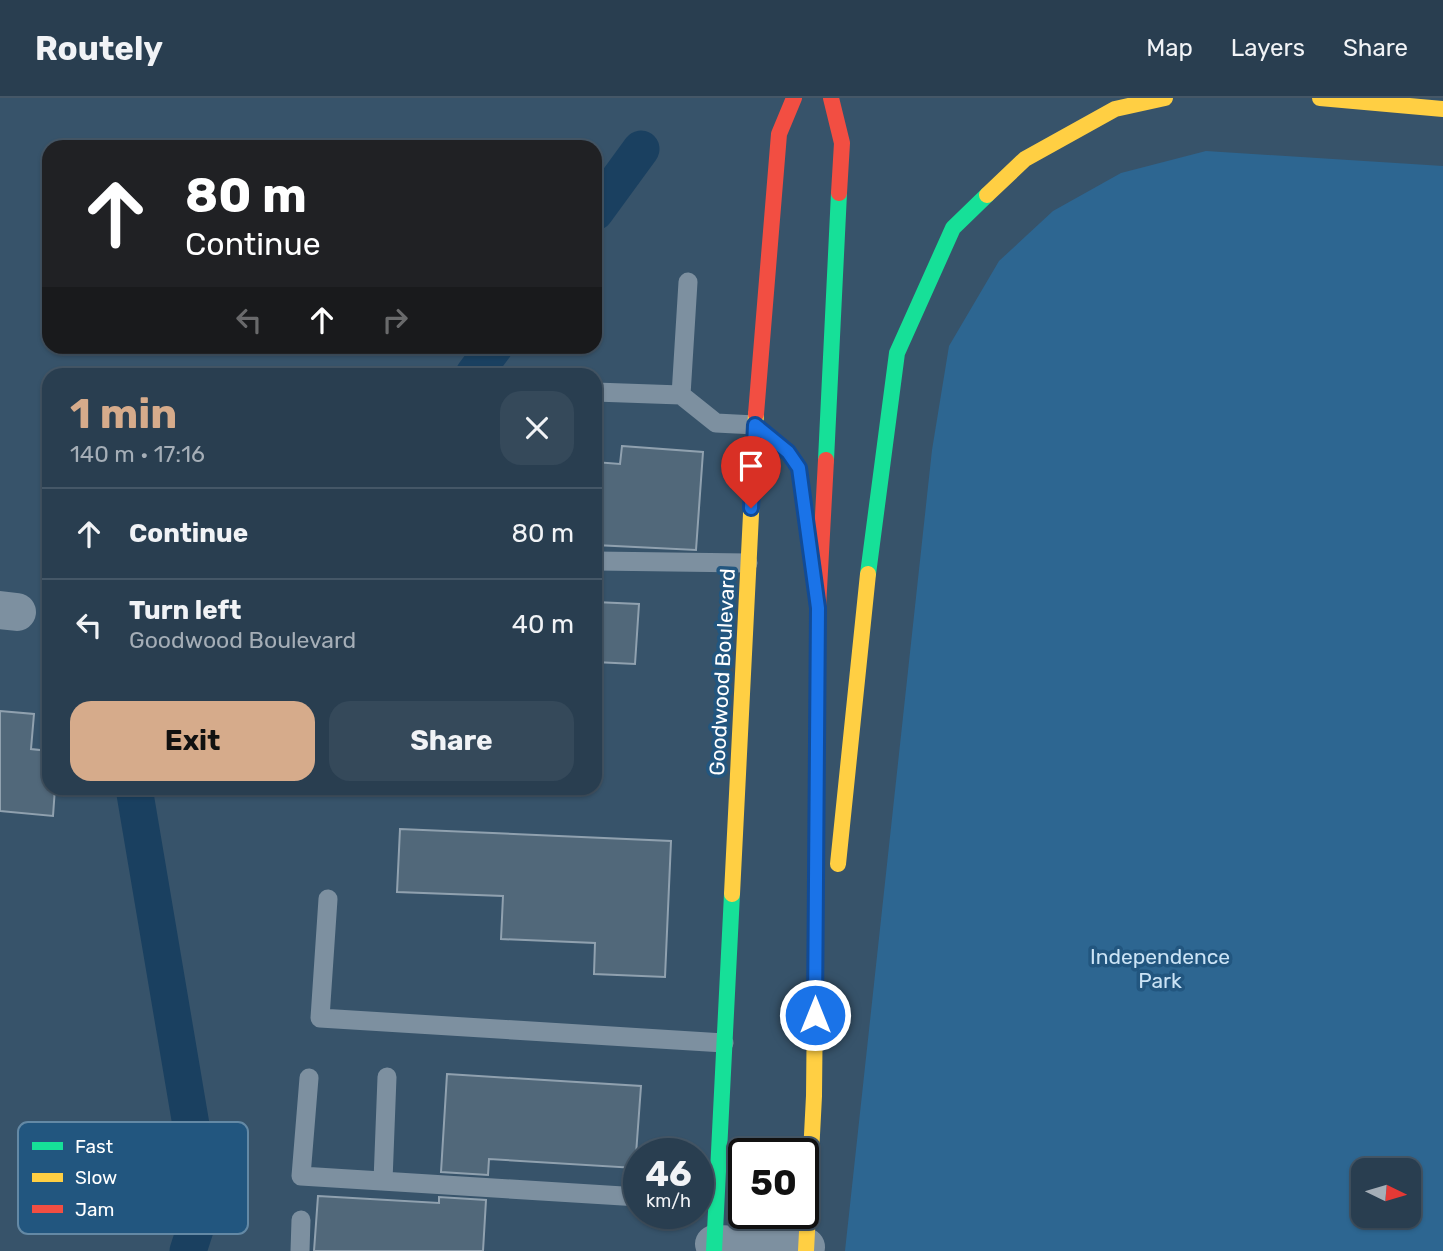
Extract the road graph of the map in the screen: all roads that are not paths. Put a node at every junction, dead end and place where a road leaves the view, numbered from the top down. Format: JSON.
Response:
{"nodes":[{"id":1,"x":794,"y":98,"type":"edge"},
{"id":2,"x":831,"y":98,"type":"edge"},
{"id":3,"x":1165,"y":98,"type":"edge"},
{"id":4,"x":1320,"y":98,"type":"edge"},
{"id":5,"x":1443,"y":109,"type":"edge"},
{"id":6,"x":688,"y":282,"type":"dead end"},
{"id":7,"x":602,"y":393,"type":"edge"},
{"id":8,"x":681,"y":395,"type":"junction"},
{"id":9,"x":755,"y":425,"type":"junction"},
{"id":10,"x":602,"y":561,"type":"edge"},
{"id":11,"x":748,"y":563,"type":"junction"},
{"id":12,"x":818,"y":608,"type":"junction"},
{"id":13,"x":837,"y":876,"type":"dead end"},
{"id":14,"x":328,"y":899,"type":"dead end"},
{"id":15,"x":832,"y":917,"type":"dead end"},
{"id":16,"x":724,"y":1043,"type":"junction"},
{"id":17,"x":387,"y":1077,"type":"dead end"},
{"id":18,"x":309,"y":1078,"type":"dead end"},
{"id":19,"x":814,"y":1096,"type":"junction"},
{"id":20,"x":714,"y":1138,"type":"edge"},
{"id":21,"x":383,"y":1181,"type":"junction"},
{"id":22,"x":623,"y":1196,"type":"edge"},
{"id":23,"x":301,"y":1220,"type":"dead end"},
{"id":24,"x":711,"y":1229,"type":"edge"},
{"id":25,"x":714,"y":1247,"type":"edge"},
{"id":26,"x":806,"y":1249,"type":"edge"},
{"id":27,"x":300,"y":1251,"type":"edge"}],
"edges":[{"from":1,"to":9,"type":"main road","name":"Goodwood Boulevard"},
{"from":2,"to":12,"type":"main road"},
{"from":3,"to":13,"type":"main road"},
{"from":4,"to":5,"type":"main road"},
{"from":6,"to":8,"type":"lane"},
{"from":7,"to":8,"type":"lane"},
{"from":8,"to":9,"type":"lane"},
{"from":9,"to":11,"type":"main road","name":"Goodwood Boulevard"},
{"from":9,"to":12,"type":"main road"},
{"from":10,"to":11,"type":"lane"},
{"from":11,"to":16,"type":"main road","name":"Goodwood Boulevard"},
{"from":12,"to":19,"type":"main road"},
{"from":14,"to":16,"type":"lane"},
{"from":15,"to":19,"type":"main road"},
{"from":16,"to":20,"type":"main road","name":"Goodwood Boulevard"},
{"from":17,"to":21,"type":"lane"},
{"from":18,"to":21,"type":"lane"},
{"from":19,"to":26,"type":"main road"},
{"from":21,"to":22,"type":"lane"},
{"from":23,"to":27,"type":"lane"},
{"from":24,"to":25,"type":"main road","name":"Goodwood Boulevard"},
{"from":25,"to":26,"type":"street"}]}
